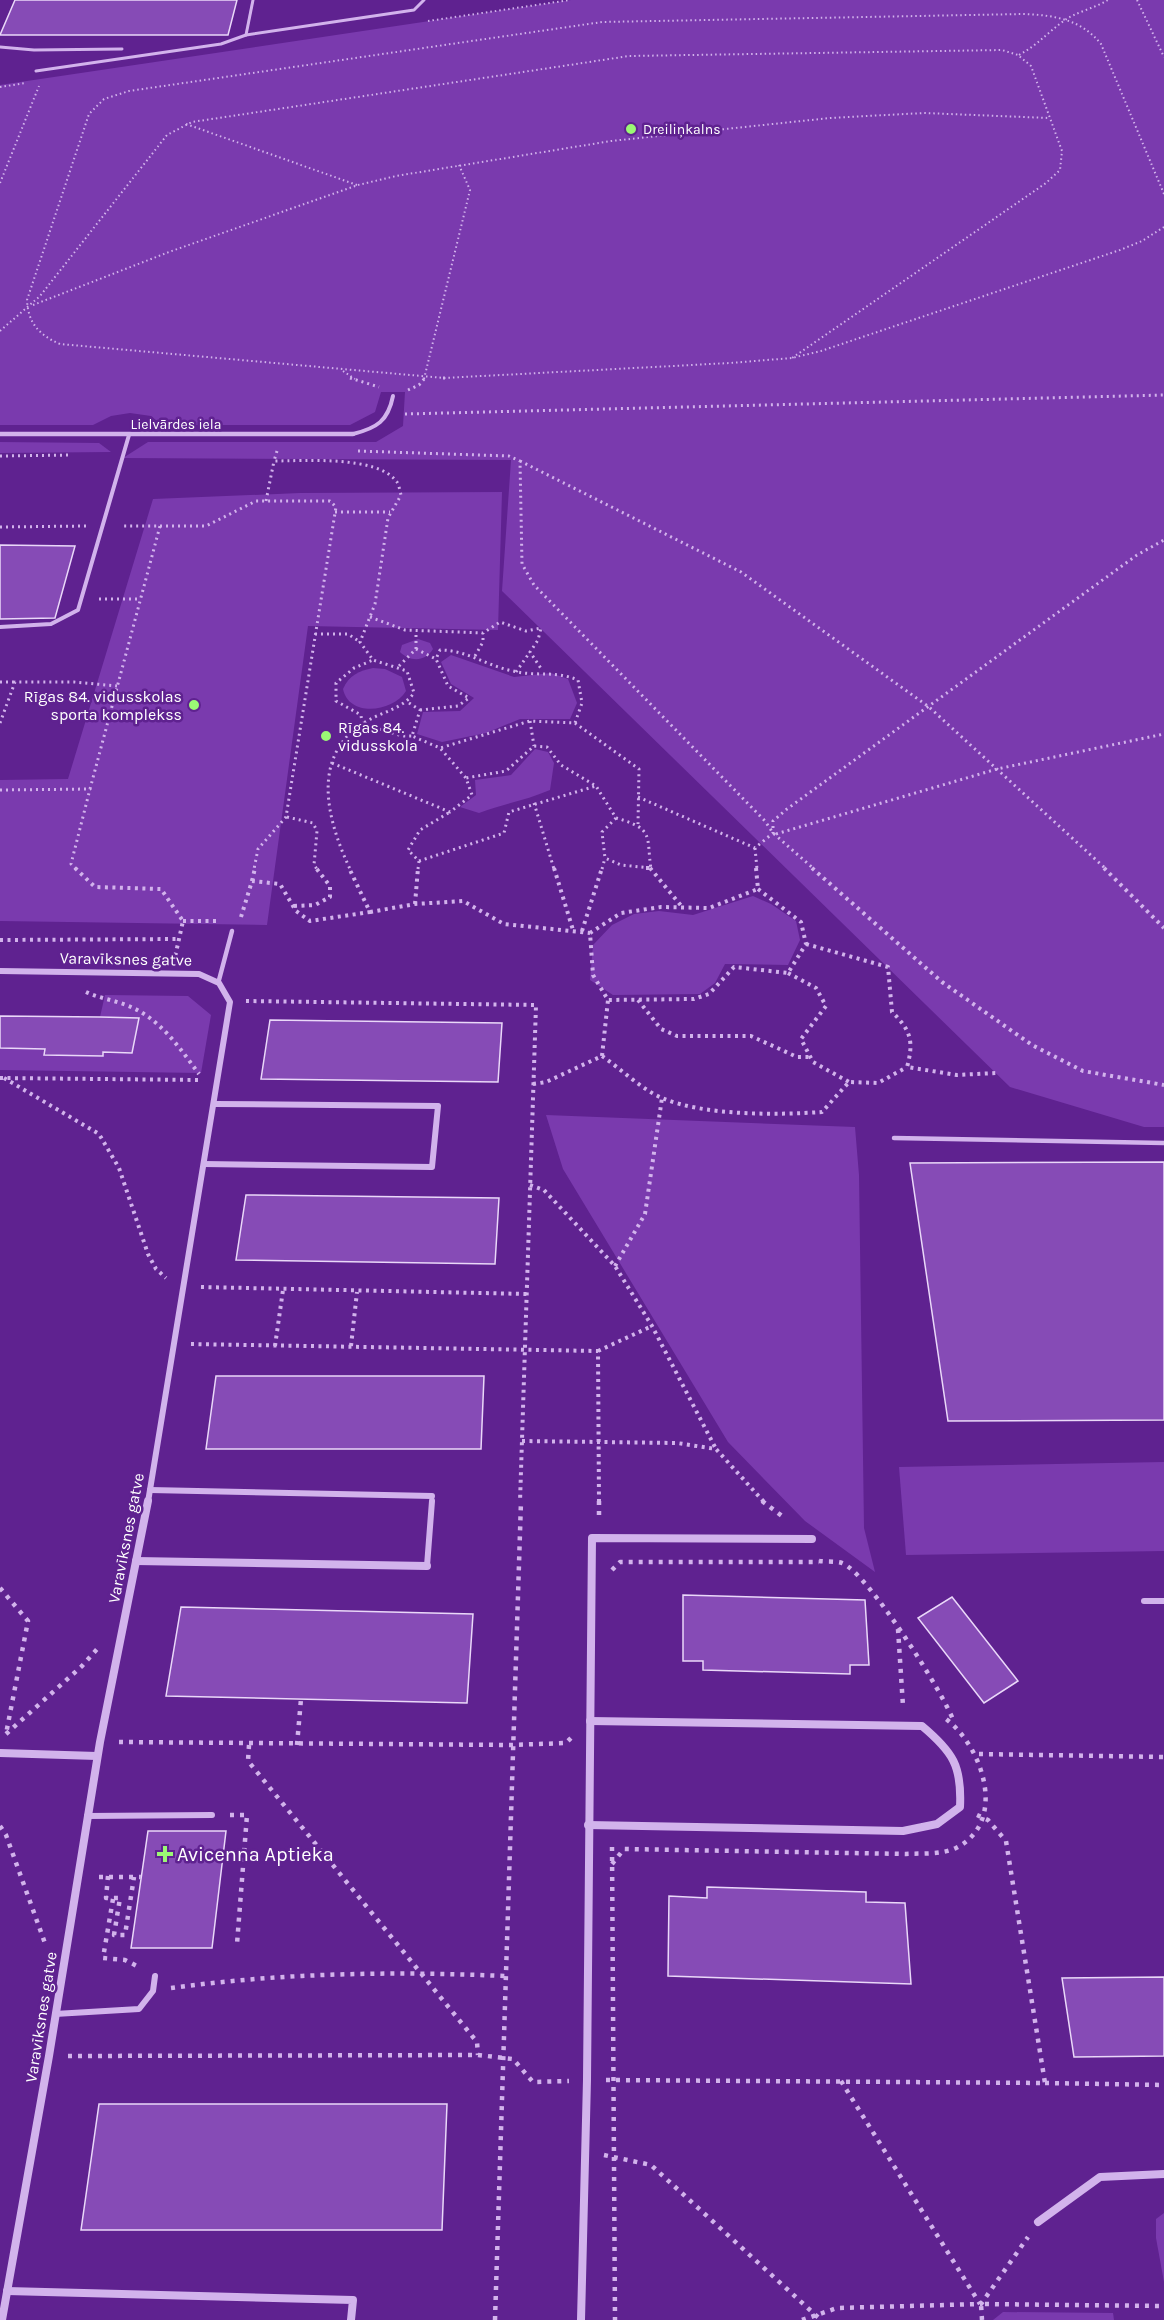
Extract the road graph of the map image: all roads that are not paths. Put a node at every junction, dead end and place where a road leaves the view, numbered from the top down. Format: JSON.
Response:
{"nodes":[{"id":1,"x":253,"y":0,"type":"edge"},
{"id":2,"x":424,"y":0,"type":"edge"},
{"id":3,"x":246,"y":35,"type":"junction"},
{"id":4,"x":0,"y":47,"type":"edge"},
{"id":5,"x":122,"y":49,"type":"dead end"},
{"id":6,"x":36,"y":71,"type":"dead end"},
{"id":7,"x":393,"y":396,"type":"road end"},
{"id":8,"x":0,"y":434,"type":"edge"},
{"id":9,"x":353,"y":434,"type":"joint"},
{"id":10,"x":129,"y":435,"type":"junction"},
{"id":11,"x":0,"y":627,"type":"edge"},
{"id":12,"x":232,"y":931,"type":"dead end"},
{"id":13,"x":0,"y":971,"type":"edge"},
{"id":14,"x":219,"y":980,"type":"junction"},
{"id":15,"x":215,"y":1104,"type":"junction"},
{"id":16,"x":894,"y":1138,"type":"dead end"},
{"id":17,"x":1164,"y":1143,"type":"edge"},
{"id":18,"x":204,"y":1164,"type":"junction"},
{"id":19,"x":150,"y":1490,"type":"junction"},
{"id":20,"x":432,"y":1496,"type":"joint"},
{"id":21,"x":812,"y":1539,"type":"dead end"},
{"id":22,"x":136,"y":1561,"type":"junction"},
{"id":23,"x":427,"y":1566,"type":"joint"},
{"id":24,"x":1144,"y":1601,"type":"dead end"},
{"id":25,"x":1164,"y":1601,"type":"edge"},
{"id":26,"x":590,"y":1721,"type":"junction"},
{"id":27,"x":0,"y":1753,"type":"edge"},
{"id":28,"x":97,"y":1756,"type":"junction"},
{"id":29,"x":212,"y":1815,"type":"road end"},
{"id":30,"x":87,"y":1816,"type":"junction"},
{"id":31,"x":588,"y":1825,"type":"junction"},
{"id":32,"x":155,"y":1976,"type":"road end"},
{"id":33,"x":55,"y":2014,"type":"junction"},
{"id":34,"x":1164,"y":2174,"type":"edge"},
{"id":35,"x":1038,"y":2222,"type":"road end"},
{"id":36,"x":7,"y":2291,"type":"junction"},
{"id":37,"x":2,"y":2320,"type":"edge"},
{"id":38,"x":351,"y":2320,"type":"edge"},
{"id":39,"x":581,"y":2320,"type":"edge"}],
"edges":[{"from":1,"to":3,"type":"lane"},
{"from":2,"to":3,"type":"lane"},
{"from":3,"to":6,"type":"lane"},
{"from":4,"to":5,"type":"lane"},
{"from":7,"to":9,"type":"lane"},
{"from":8,"to":10,"type":"street","name":"Lielvārdes iela"},
{"from":9,"to":10,"type":"street","name":"Lielvārdes iela"},
{"from":10,"to":11,"type":"lane"},
{"from":12,"to":14,"type":"lane"},
{"from":13,"to":14,"type":"street","name":"Varavīksnes gatve"},
{"from":14,"to":15,"type":"street","name":"Varavīksnes gatve"},
{"from":15,"to":18,"type":"street","name":"Varavīksnes gatve"},
{"from":15,"to":18,"type":"street"},
{"from":16,"to":17,"type":"lane"},
{"from":18,"to":19,"type":"street","name":"Varavīksnes gatve"},
{"from":19,"to":20,"type":"street"},
{"from":19,"to":22,"type":"street","name":"Varavīksnes gatve"},
{"from":20,"to":23,"type":"lane"},
{"from":21,"to":26,"type":"street"},
{"from":22,"to":23,"type":"street"},
{"from":22,"to":28,"type":"street","name":"Varavīksnes gatve"},
{"from":24,"to":25,"type":"lane"},
{"from":26,"to":31,"type":"street"},
{"from":26,"to":31,"type":"street"},
{"from":27,"to":28,"type":"street"},
{"from":28,"to":30,"type":"street","name":"Varavīksnes gatve"},
{"from":29,"to":30,"type":"lane"},
{"from":30,"to":33,"type":"street","name":"Varavīksnes gatve"},
{"from":31,"to":39,"type":"street"},
{"from":32,"to":33,"type":"lane"},
{"from":33,"to":36,"type":"street","name":"Varavīksnes gatve"},
{"from":34,"to":35,"type":"street"},
{"from":36,"to":37,"type":"street","name":"Varavīksnes gatve"},
{"from":36,"to":38,"type":"street"}]}
